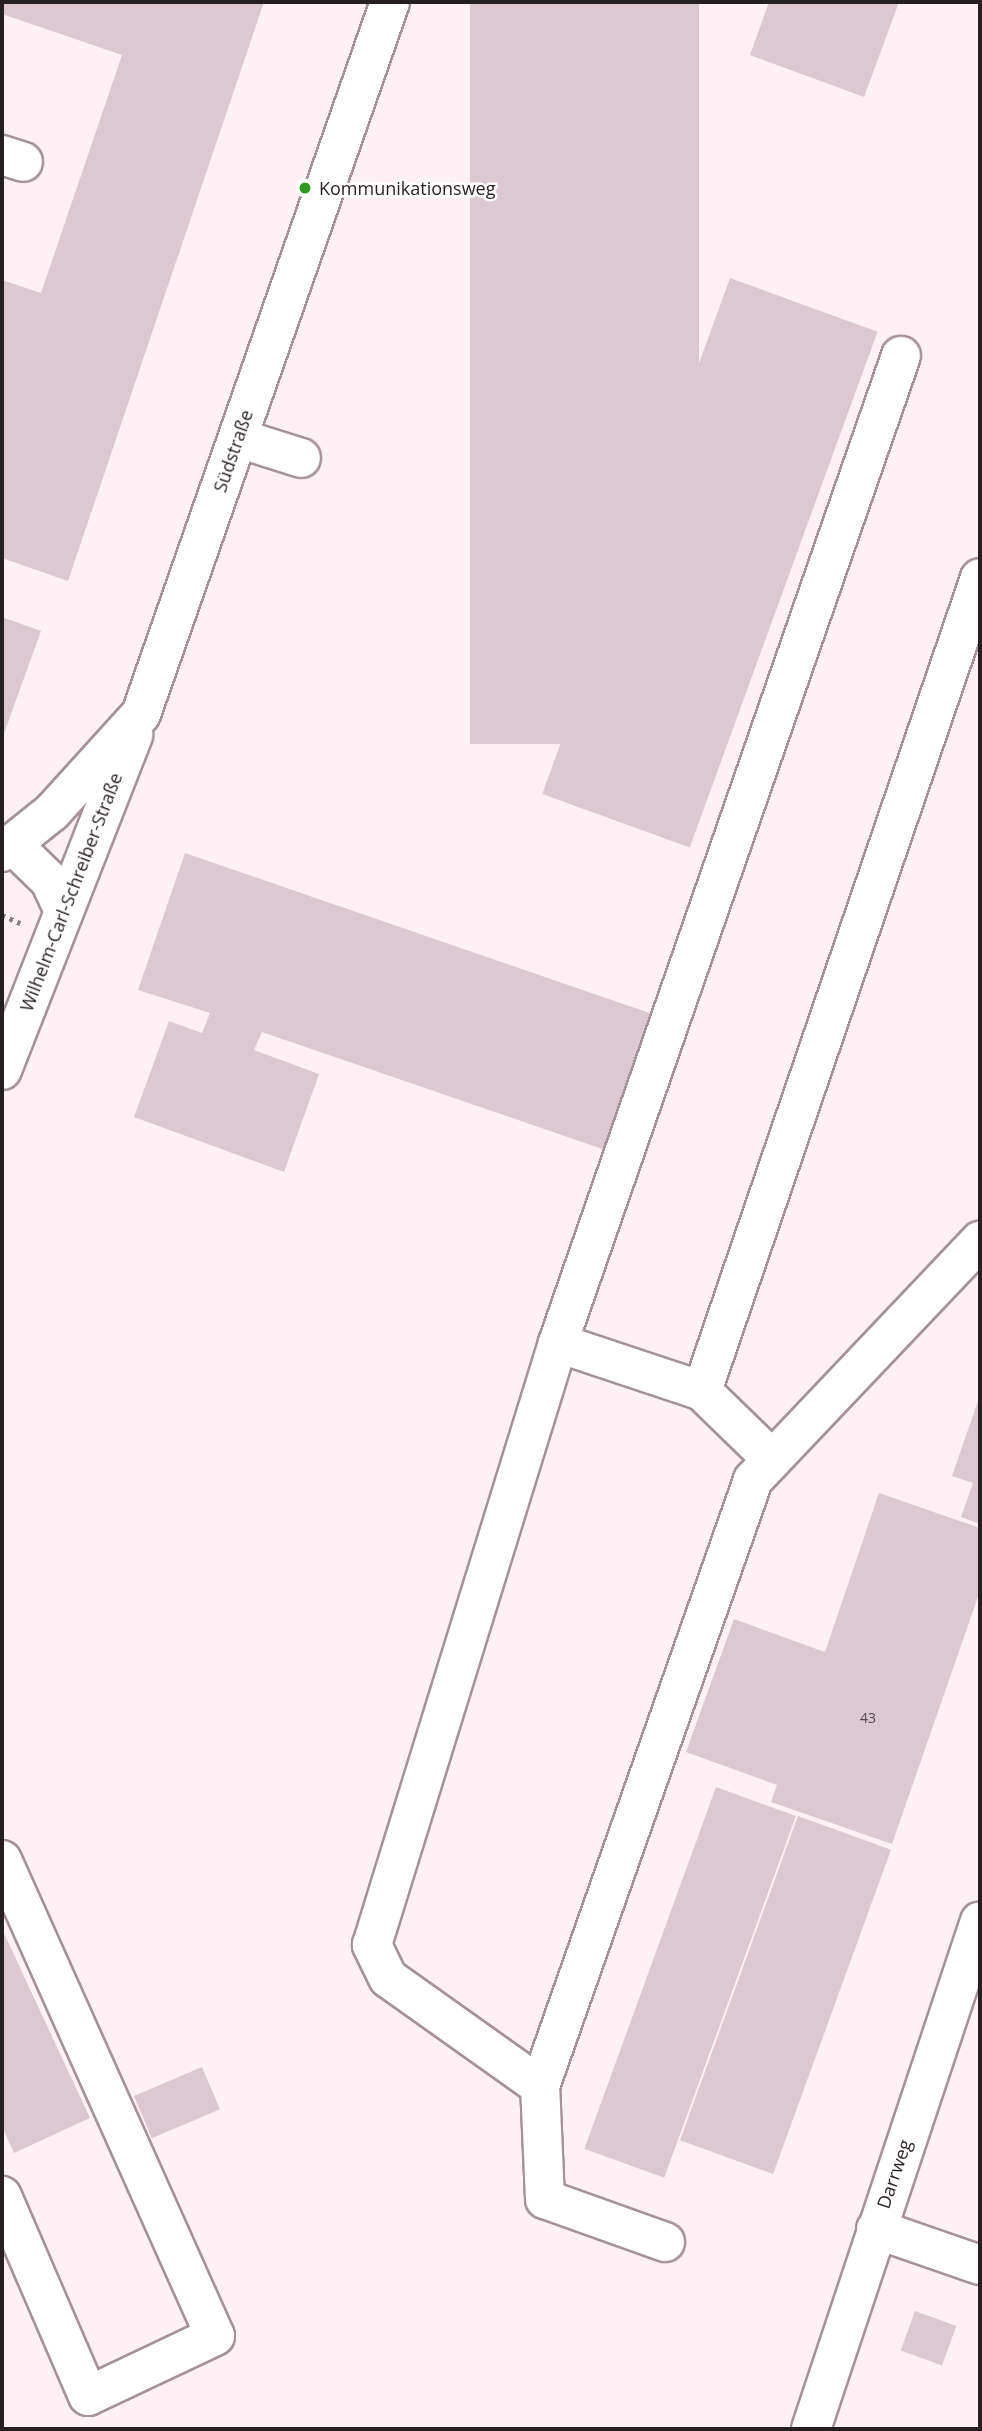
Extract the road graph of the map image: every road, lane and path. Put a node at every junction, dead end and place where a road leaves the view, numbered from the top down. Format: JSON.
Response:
{"nodes":[{"id":1,"x":390,"y":2,"type":"edge"},
{"id":2,"x":901,"y":356,"type":"dead end"},
{"id":3,"x":238,"y":438,"type":"junction"},
{"id":4,"x":301,"y":458,"type":"dead end"},
{"id":5,"x":980,"y":578,"type":"edge"},
{"id":6,"x":141,"y":714,"type":"junction"},
{"id":7,"x":7,"y":849,"type":"edge"},
{"id":8,"x":64,"y":911,"type":"junction"},
{"id":9,"x":2,"y":1070,"type":"edge"},
{"id":10,"x":980,"y":1241,"type":"edge"},
{"id":11,"x":558,"y":1343,"type":"junction"},
{"id":12,"x":702,"y":1391,"type":"junction"},
{"id":13,"x":772,"y":1459,"type":"junction"},
{"id":14,"x":2,"y":1860,"type":"edge"},
{"id":15,"x":980,"y":1921,"type":"edge"},
{"id":16,"x":540,"y":2086,"type":"junction"},
{"id":17,"x":2,"y":2196,"type":"edge"},
{"id":18,"x":876,"y":2229,"type":"junction"},
{"id":19,"x":665,"y":2242,"type":"dead end"},
{"id":20,"x":980,"y":2265,"type":"edge"},
{"id":21,"x":811,"y":2429,"type":"edge"}],
"edges":[{"from":1,"to":3,"type":"street","name":"Südstraße"},
{"from":2,"to":11,"type":"street"},
{"from":3,"to":4,"type":"street"},
{"from":3,"to":6,"type":"street","name":"Südstraße"},
{"from":5,"to":12,"type":"street"},
{"from":6,"to":7,"type":"street","name":"Südstraße"},
{"from":6,"to":8,"type":"street","name":"Wilhelm-Carl-Schreiber-Straße"},
{"from":7,"to":8,"type":"street"},
{"from":8,"to":9,"type":"street","name":"Wilhelm-Carl-Schreiber-Straße"},
{"from":10,"to":13,"type":"street"},
{"from":11,"to":12,"type":"street"},
{"from":11,"to":16,"type":"street"},
{"from":12,"to":13,"type":"street"},
{"from":13,"to":16,"type":"street"},
{"from":14,"to":17,"type":"street"},
{"from":15,"to":18,"type":"street","name":"Darrweg"},
{"from":16,"to":19,"type":"street"},
{"from":18,"to":20,"type":"street"},
{"from":18,"to":21,"type":"street","name":"Darrweg"}]}
